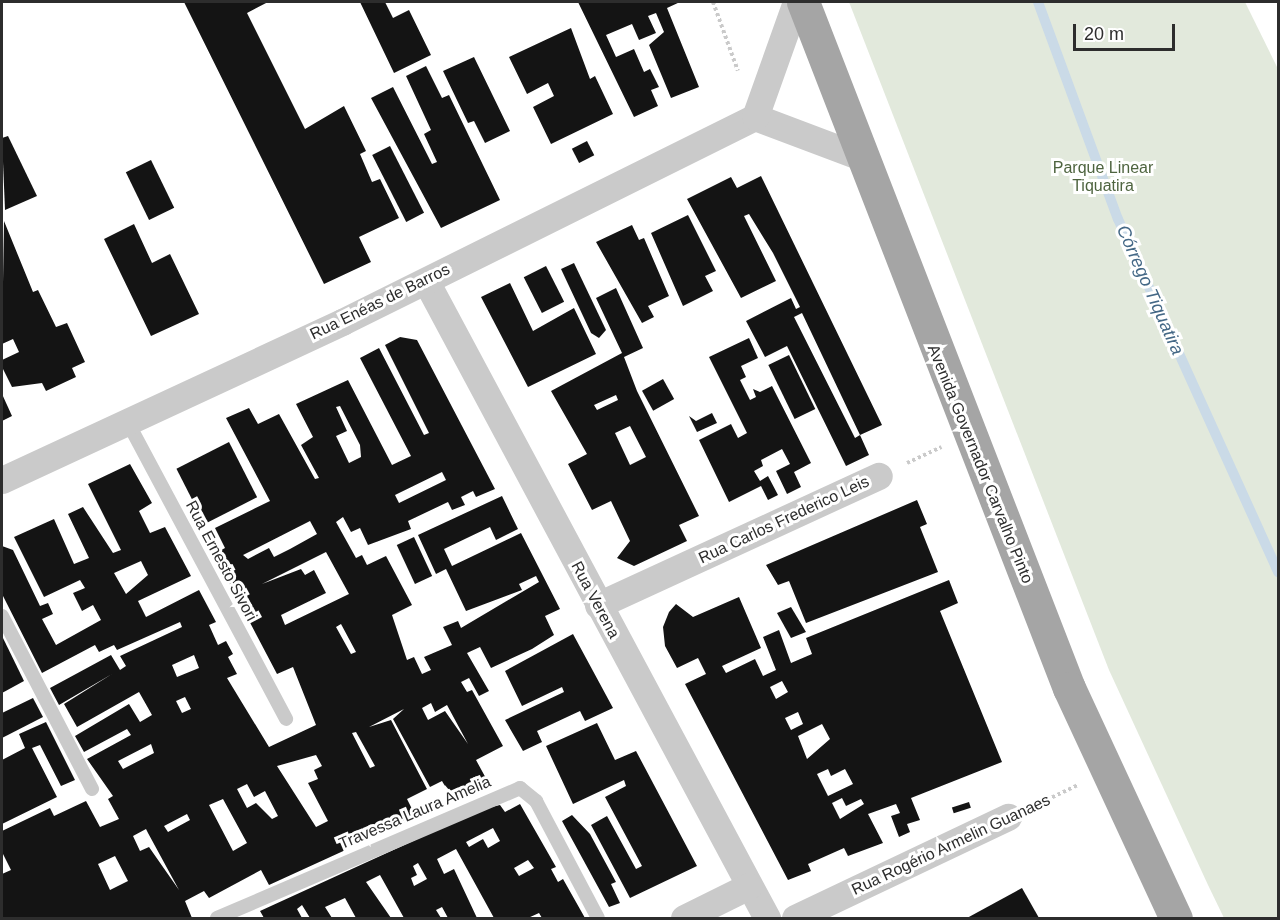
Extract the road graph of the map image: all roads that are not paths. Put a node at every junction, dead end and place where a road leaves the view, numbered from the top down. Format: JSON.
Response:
{"nodes":[{"id":1,"x":796,"y":2,"type":"edge"},
{"id":2,"x":803,"y":2,"type":"edge"},
{"id":3,"x":755,"y":117,"type":"junction"},
{"id":4,"x":861,"y":157,"type":"junction"},
{"id":5,"x":426,"y":281,"type":"junction"},
{"id":6,"x":126,"y":419,"type":"junction"},
{"id":7,"x":879,"y":476,"type":"road end"},
{"id":8,"x":2,"y":480,"type":"edge"},
{"id":9,"x":598,"y":605,"type":"junction"},
{"id":10,"x":2,"y":616,"type":"edge"},
{"id":11,"x":286,"y":718,"type":"dead end"},
{"id":12,"x":92,"y":789,"type":"dead end"},
{"id":13,"x":1008,"y":818,"type":"road end"},
{"id":14,"x":749,"y":886,"type":"junction"},
{"id":15,"x":217,"y":918,"type":"edge"},
{"id":16,"x":598,"y":918,"type":"edge"},
{"id":17,"x":684,"y":918,"type":"edge"},
{"id":18,"x":766,"y":918,"type":"edge"},
{"id":19,"x":795,"y":918,"type":"edge"},
{"id":20,"x":1176,"y":918,"type":"edge"}],
"edges":[{"from":1,"to":3,"type":"street"},
{"from":2,"to":4,"type":"main road","name":"Avenida Governador Carvalho Pinto"},
{"from":3,"to":4,"type":"street"},
{"from":3,"to":5,"type":"street","name":"Rua Enéas de Barros"},
{"from":4,"to":20,"type":"main road","name":"Avenida Governador Carvalho Pinto"},
{"from":5,"to":6,"type":"street","name":"Rua Enéas de Barros"},
{"from":5,"to":9,"type":"street","name":"Rua Verena"},
{"from":6,"to":8,"type":"street","name":"Rua Enéas de Barros"},
{"from":6,"to":11,"type":"lane","name":"Rua Ernesto Sivori"},
{"from":7,"to":9,"type":"street","name":"Rua Carlos Frederico Leis"},
{"from":9,"to":14,"type":"street","name":"Rua Verena"},
{"from":10,"to":12,"type":"lane"},
{"from":13,"to":19,"type":"street","name":"Rua Rogério Armelin Guanaes"},
{"from":14,"to":17,"type":"street"},
{"from":14,"to":18,"type":"street","name":"Rua Verena"},
{"from":15,"to":16,"type":"lane","name":"Travessa Laura Amelia"}]}
